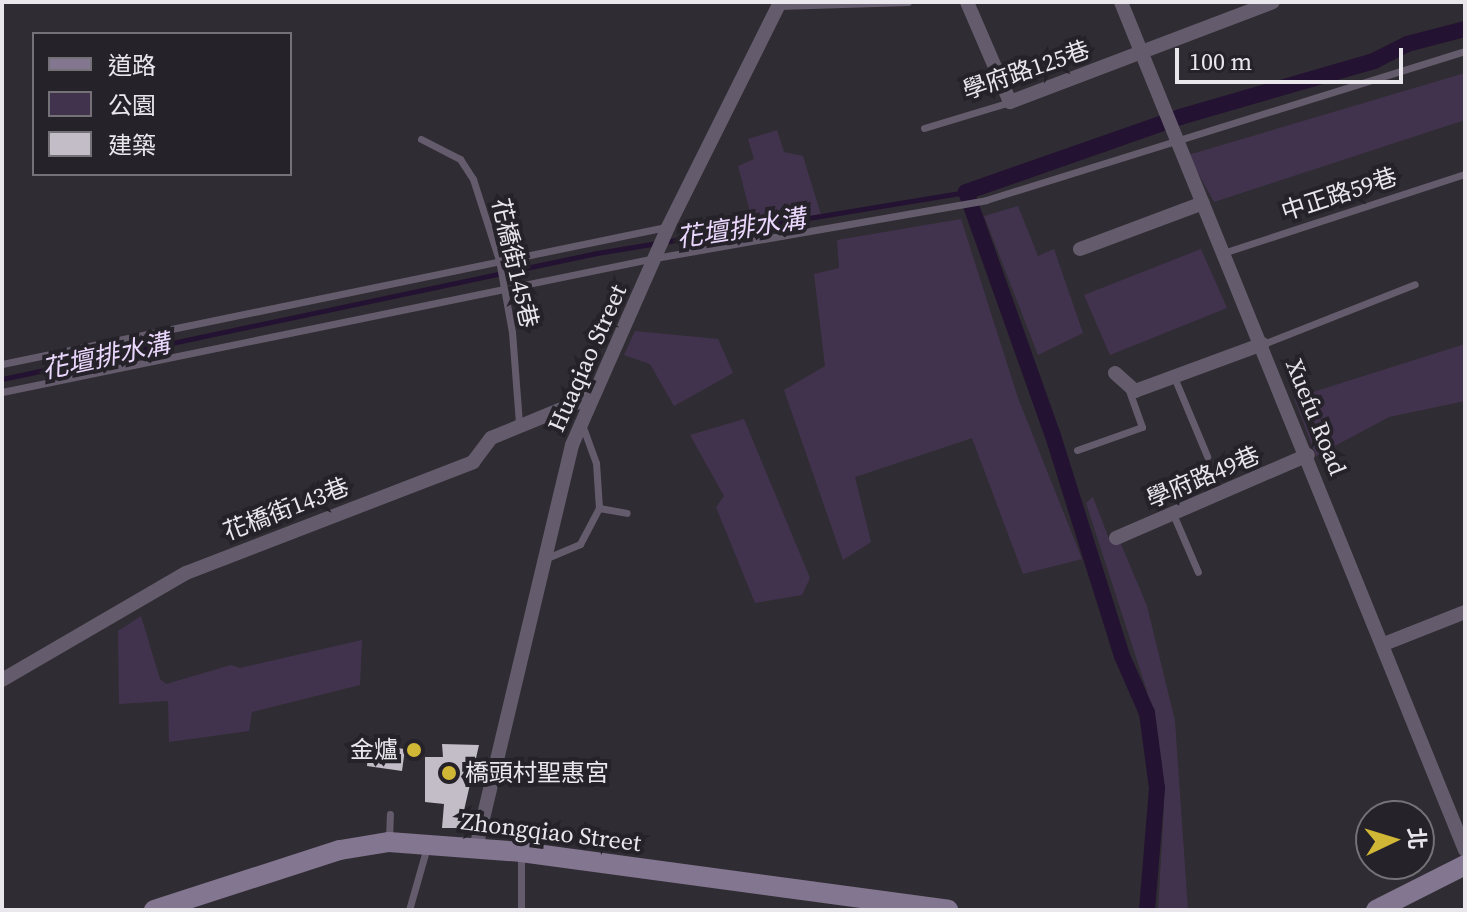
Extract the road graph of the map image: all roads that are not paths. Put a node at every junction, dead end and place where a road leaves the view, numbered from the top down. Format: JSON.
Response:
{"nodes":[{"id":1,"x":908,"y":2,"type":"edge"},
{"id":2,"x":967,"y":2,"type":"edge"},
{"id":3,"x":1121,"y":2,"type":"edge"},
{"id":4,"x":1273,"y":2,"type":"edge"},
{"id":5,"x":779,"y":4,"type":"edge"},
{"id":6,"x":1465,"y":51,"type":"edge"},
{"id":7,"x":1142,"y":52,"type":"junction"},
{"id":8,"x":1010,"y":102,"type":"junction"},
{"id":9,"x":924,"y":128,"type":"dead end"},
{"id":10,"x":1176,"y":135,"type":"junction"},
{"id":11,"x":421,"y":139,"type":"dead end"},
{"id":12,"x":1465,"y":174,"type":"edge"},
{"id":13,"x":1203,"y":203,"type":"junction"},
{"id":14,"x":668,"y":227,"type":"junction"},
{"id":15,"x":1080,"y":249,"type":"dead end"},
{"id":16,"x":1226,"y":252,"type":"junction"},
{"id":17,"x":655,"y":258,"type":"junction"},
{"id":18,"x":499,"y":260,"type":"junction"},
{"id":19,"x":1415,"y":284,"type":"dead end"},
{"id":20,"x":503,"y":288,"type":"junction"},
{"id":21,"x":1263,"y":344,"type":"junction"},
{"id":22,"x":2,"y":364,"type":"edge"},
{"id":23,"x":1115,"y":373,"type":"dead end"},
{"id":24,"x":1174,"y":377,"type":"junction"},
{"id":25,"x":1128,"y":387,"type":"junction"},
{"id":26,"x":2,"y":392,"type":"edge"},
{"id":27,"x":591,"y":397,"type":"junction"},
{"id":28,"x":581,"y":421,"type":"junction"},
{"id":29,"x":519,"y":424,"type":"junction"},
{"id":30,"x":1077,"y":450,"type":"dead end"},
{"id":31,"x":1308,"y":455,"type":"junction"},
{"id":32,"x":1207,"y":456,"type":"dead end"},
{"id":33,"x":599,"y":508,"type":"junction"},
{"id":34,"x":627,"y":513,"type":"dead end"},
{"id":35,"x":1173,"y":514,"type":"junction"},
{"id":36,"x":1116,"y":538,"type":"dead end"},
{"id":37,"x":545,"y":559,"type":"junction"},
{"id":38,"x":1198,"y":572,"type":"dead end"},
{"id":39,"x":1465,"y":612,"type":"edge"},
{"id":40,"x":1384,"y":644,"type":"junction"},
{"id":41,"x":2,"y":680,"type":"edge"},
{"id":42,"x":390,"y":814,"type":"dead end"},
{"id":43,"x":389,"y":842,"type":"junction"},
{"id":44,"x":428,"y":843,"type":"junction"},
{"id":45,"x":476,"y":848,"type":"junction"},
{"id":46,"x":1465,"y":850,"type":"edge"},
{"id":47,"x":521,"y":852,"type":"junction"},
{"id":48,"x":1465,"y":865,"type":"edge"},
{"id":49,"x":154,"y":910,"type":"edge"},
{"id":50,"x":409,"y":910,"type":"edge"},
{"id":51,"x":521,"y":910,"type":"edge"},
{"id":52,"x":948,"y":910,"type":"edge"},
{"id":53,"x":1376,"y":910,"type":"edge"}],
"edges":[{"from":1,"to":5,"type":"lane"},
{"from":2,"to":8,"type":"street"},
{"from":3,"to":7,"type":"street","name":"Xuefu Road"},
{"from":4,"to":7,"type":"street","name":"學府路125巷"},
{"from":5,"to":14,"type":"street","name":"Huaqiao Street"},
{"from":6,"to":10,"type":"lane"},
{"from":7,"to":8,"type":"street","name":"學府路125巷"},
{"from":7,"to":10,"type":"street","name":"Xuefu Road"},
{"from":8,"to":9,"type":"lane","name":"學府路125巷"},
{"from":10,"to":13,"type":"street","name":"Xuefu Road"},
{"from":10,"to":17,"type":"lane"},
{"from":11,"to":18,"type":"lane","name":"花橋街145巷"},
{"from":12,"to":16,"type":"lane","name":"中正路59巷"},
{"from":13,"to":15,"type":"street"},
{"from":13,"to":16,"type":"street","name":"Xuefu Road"},
{"from":14,"to":17,"type":"street","name":"Huaqiao Street"},
{"from":14,"to":18,"type":"lane"},
{"from":16,"to":21,"type":"street","name":"Xuefu Road"},
{"from":17,"to":20,"type":"lane"},
{"from":17,"to":27,"type":"street","name":"Huaqiao Street"},
{"from":18,"to":20,"type":"lane","name":"花橋街145巷"},
{"from":18,"to":22,"type":"lane"},
{"from":19,"to":21,"type":"lane"},
{"from":20,"to":26,"type":"lane"},
{"from":20,"to":29,"type":"lane","name":"花橋街145巷"},
{"from":21,"to":24,"type":"street"},
{"from":21,"to":31,"type":"street","name":"Xuefu Road"},
{"from":23,"to":25,"type":"street"},
{"from":24,"to":25,"type":"street"},
{"from":24,"to":32,"type":"lane"},
{"from":25,"to":30,"type":"lane"},
{"from":27,"to":28,"type":"street","name":"Huaqiao Street"},
{"from":27,"to":29,"type":"street","name":"花橋街143巷"},
{"from":28,"to":33,"type":"lane"},
{"from":28,"to":37,"type":"street","name":"Huaqiao Street"},
{"from":29,"to":41,"type":"street","name":"花橋街143巷"},
{"from":31,"to":35,"type":"street","name":"學府路49巷"},
{"from":31,"to":40,"type":"street","name":"Xuefu Road"},
{"from":33,"to":34,"type":"lane"},
{"from":33,"to":37,"type":"lane"},
{"from":35,"to":36,"type":"street","name":"學府路49巷"},
{"from":35,"to":38,"type":"lane"},
{"from":37,"to":45,"type":"street","name":"Huaqiao Street"},
{"from":39,"to":40,"type":"street"},
{"from":40,"to":46,"type":"street","name":"Xuefu Road"},
{"from":42,"to":43,"type":"lane"},
{"from":43,"to":44,"type":"street","name":"Zhongqiao Street"},
{"from":43,"to":49,"type":"street","name":"Zhongqiao Street"},
{"from":44,"to":45,"type":"street","name":"Zhongqiao Street"},
{"from":44,"to":50,"type":"lane"},
{"from":45,"to":47,"type":"street","name":"Zhongqiao Street"},
{"from":47,"to":51,"type":"lane"},
{"from":47,"to":52,"type":"street","name":"Zhongqiao Street"},
{"from":48,"to":53,"type":"street"}]}
